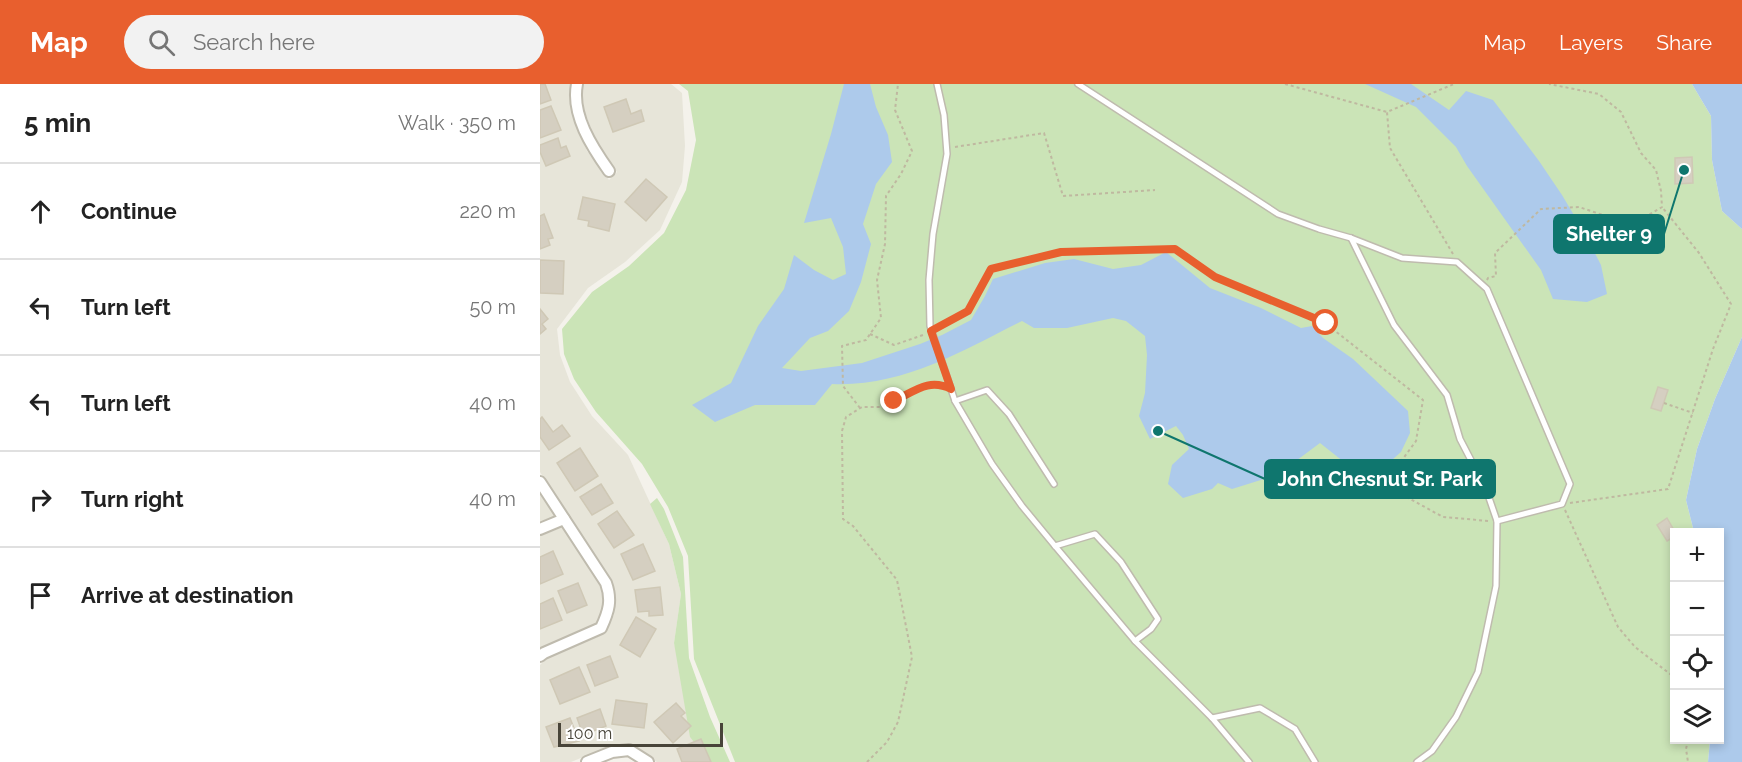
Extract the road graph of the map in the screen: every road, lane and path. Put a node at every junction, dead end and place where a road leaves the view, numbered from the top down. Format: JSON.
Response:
{"nodes":[{"id":1,"x":577,"y":84,"type":"edge"},
{"id":2,"x":898,"y":84,"type":"edge"},
{"id":3,"x":937,"y":84,"type":"edge"},
{"id":4,"x":1078,"y":84,"type":"edge"},
{"id":5,"x":1285,"y":84,"type":"edge"},
{"id":6,"x":1454,"y":84,"type":"edge"},
{"id":7,"x":1549,"y":84,"type":"edge"},
{"id":8,"x":1388,"y":112,"type":"junction"},
{"id":9,"x":946,"y":148,"type":"junction"},
{"id":10,"x":609,"y":171,"type":"dead end"},
{"id":11,"x":1155,"y":190,"type":"dead end"},
{"id":12,"x":1662,"y":207,"type":"junction"},
{"id":13,"x":1351,"y":238,"type":"junction"},
{"id":14,"x":1458,"y":262,"type":"junction"},
{"id":15,"x":1484,"y":286,"type":"junction"},
{"id":16,"x":932,"y":333,"type":"junction"},
{"id":17,"x":870,"y":334,"type":"junction"},
{"id":18,"x":951,"y":389,"type":"junction"},
{"id":19,"x":955,"y":401,"type":"junction"},
{"id":20,"x":1664,"y":403,"type":"dead end"},
{"id":21,"x":860,"y":408,"type":"junction"},
{"id":22,"x":1693,"y":413,"type":"junction"},
{"id":23,"x":540,"y":482,"type":"edge"},
{"id":24,"x":1054,"y":484,"type":"dead end"},
{"id":25,"x":1562,"y":504,"type":"junction"},
{"id":26,"x":564,"y":519,"type":"junction"},
{"id":27,"x":1497,"y":521,"type":"junction"},
{"id":28,"x":540,"y":529,"type":"edge"},
{"id":29,"x":1055,"y":546,"type":"junction"},
{"id":30,"x":1135,"y":641,"type":"junction"},
{"id":31,"x":540,"y":656,"type":"edge"},
{"id":32,"x":1670,"y":674,"type":"edge"},
{"id":33,"x":1212,"y":718,"type":"junction"},
{"id":34,"x":1687,"y":744,"type":"edge"},
{"id":35,"x":587,"y":762,"type":"edge"},
{"id":36,"x":648,"y":762,"type":"edge"},
{"id":37,"x":867,"y":762,"type":"edge"},
{"id":38,"x":1250,"y":762,"type":"edge"},
{"id":39,"x":1315,"y":762,"type":"edge"},
{"id":40,"x":1417,"y":762,"type":"edge"},
{"id":41,"x":1688,"y":762,"type":"edge"}],
"edges":[{"from":1,"to":10,"type":"street"},
{"from":2,"to":17,"type":"path"},
{"from":3,"to":9,"type":"lane"},
{"from":4,"to":13,"type":"lane"},
{"from":5,"to":8,"type":"path"},
{"from":6,"to":8,"type":"path"},
{"from":7,"to":12,"type":"path"},
{"from":8,"to":14,"type":"path"},
{"from":9,"to":11,"type":"path"},
{"from":9,"to":16,"type":"lane"},
{"from":12,"to":15,"type":"path"},
{"from":12,"to":22,"type":"path"},
{"from":13,"to":14,"type":"lane"},
{"from":13,"to":27,"type":"lane"},
{"from":14,"to":15,"type":"lane"},
{"from":15,"to":25,"type":"lane"},
{"from":16,"to":17,"type":"path"},
{"from":16,"to":18,"type":"lane"},
{"from":16,"to":27,"type":"path"},
{"from":17,"to":21,"type":"path"},
{"from":18,"to":19,"type":"lane"},
{"from":18,"to":21,"type":"path"},
{"from":19,"to":24,"type":"lane"},
{"from":19,"to":29,"type":"lane"},
{"from":20,"to":22,"type":"path"},
{"from":21,"to":37,"type":"path"},
{"from":22,"to":25,"type":"path"},
{"from":23,"to":26,"type":"street"},
{"from":25,"to":27,"type":"lane"},
{"from":25,"to":32,"type":"path"},
{"from":26,"to":28,"type":"street"},
{"from":26,"to":31,"type":"street"},
{"from":27,"to":40,"type":"lane"},
{"from":29,"to":30,"type":"lane"},
{"from":29,"to":30,"type":"lane"},
{"from":30,"to":33,"type":"lane"},
{"from":33,"to":38,"type":"lane"},
{"from":33,"to":39,"type":"lane"},
{"from":34,"to":41,"type":"path"},
{"from":35,"to":36,"type":"street"}]}
